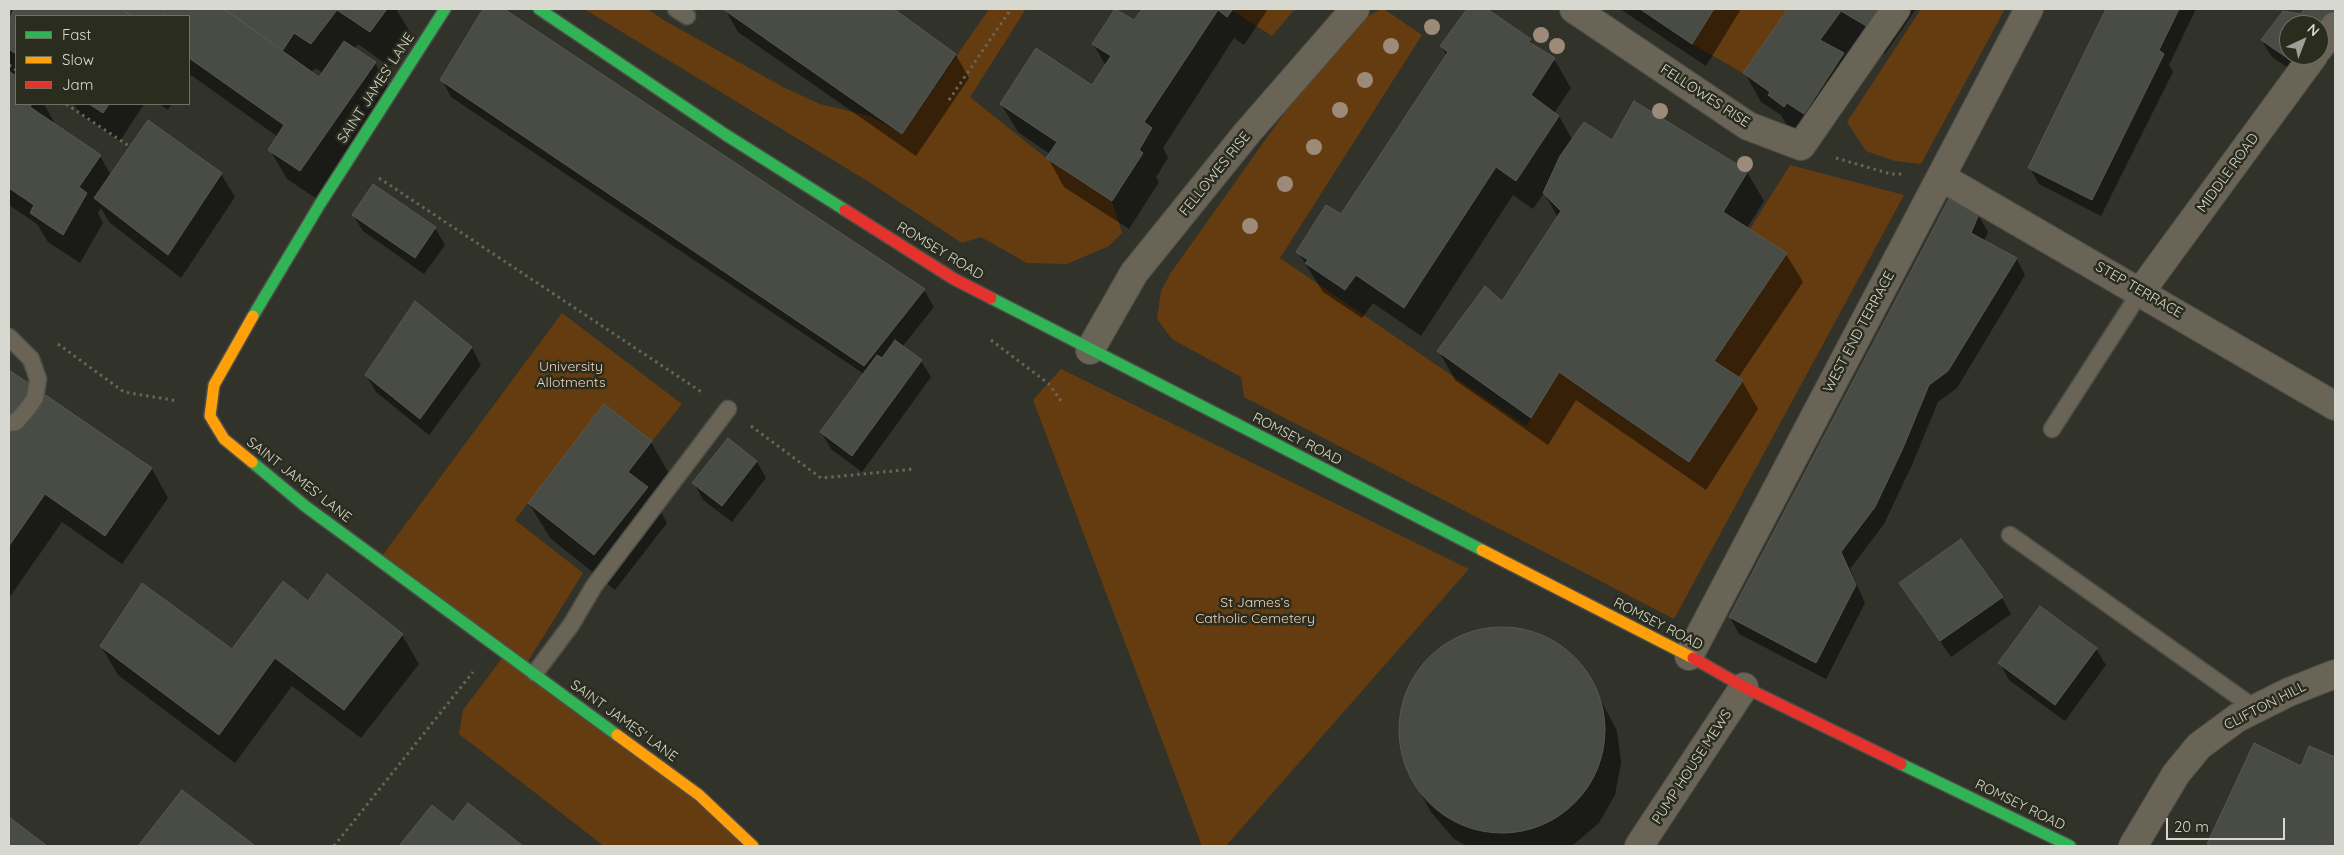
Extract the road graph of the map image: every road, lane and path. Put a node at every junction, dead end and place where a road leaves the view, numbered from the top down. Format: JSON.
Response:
{"nodes":[{"id":1,"x":445,"y":9,"type":"edge"},
{"id":2,"x":539,"y":9,"type":"edge"},
{"id":3,"x":1011,"y":9,"type":"edge"},
{"id":4,"x":1355,"y":9,"type":"edge"},
{"id":5,"x":1574,"y":9,"type":"edge"},
{"id":6,"x":1896,"y":9,"type":"edge"},
{"id":7,"x":2029,"y":9,"type":"edge"},
{"id":8,"x":2307,"y":65,"type":"edge"},
{"id":9,"x":949,"y":100,"type":"dead end"},
{"id":10,"x":68,"y":105,"type":"edge"},
{"id":11,"x":129,"y":146,"type":"dead end"},
{"id":12,"x":1801,"y":146,"type":"junction"},
{"id":13,"x":349,"y":159,"type":"junction"},
{"id":14,"x":1891,"y":174,"type":"dead end"},
{"id":15,"x":1941,"y":177,"type":"junction"},
{"id":16,"x":2142,"y":292,"type":"junction"},
{"id":17,"x":986,"y":336,"type":"dead end"},
{"id":18,"x":9,"y":337,"type":"edge"},
{"id":19,"x":55,"y":342,"type":"dead end"},
{"id":20,"x":1090,"y":350,"type":"junction"},
{"id":21,"x":1061,"y":401,"type":"dead end"},
{"id":22,"x":2335,"y":406,"type":"edge"},
{"id":23,"x":212,"y":407,"type":"junction"},
{"id":24,"x":728,"y":409,"type":"junction"},
{"id":25,"x":9,"y":423,"type":"edge"},
{"id":26,"x":2052,"y":428,"type":"dead end"},
{"id":27,"x":915,"y":469,"type":"dead end"},
{"id":28,"x":2010,"y":536,"type":"dead end"},
{"id":29,"x":496,"y":644,"type":"junction"},
{"id":30,"x":1689,"y":656,"type":"junction"},
{"id":31,"x":535,"y":674,"type":"junction"},
{"id":32,"x":2335,"y":674,"type":"edge"},
{"id":33,"x":1744,"y":687,"type":"junction"},
{"id":34,"x":2256,"y":709,"type":"junction"},
{"id":35,"x":334,"y":846,"type":"edge"},
{"id":36,"x":753,"y":846,"type":"edge"},
{"id":37,"x":1640,"y":846,"type":"edge"},
{"id":38,"x":2070,"y":846,"type":"edge"},
{"id":39,"x":2133,"y":846,"type":"edge"}],
"edges":[{"from":1,"to":13,"type":"main road","name":"SAINT JAMES' LANE"},
{"from":2,"to":20,"type":"main road","name":"ROMSEY ROAD"},
{"from":3,"to":9,"type":"path"},
{"from":4,"to":20,"type":"street","name":"FELLOWES RISE"},
{"from":5,"to":12,"type":"street","name":"FELLOWES RISE"},
{"from":6,"to":12,"type":"street"},
{"from":7,"to":15,"type":"street","name":"WEST END TERRACE"},
{"from":8,"to":16,"type":"street","name":"MIDDLE ROAD"},
{"from":10,"to":11,"type":"path"},
{"from":12,"to":14,"type":"path"},
{"from":13,"to":23,"type":"main road","name":"SAINT JAMES' LANE"},
{"from":13,"to":24,"type":"path"},
{"from":15,"to":16,"type":"street","name":"STEP TERRACE"},
{"from":15,"to":30,"type":"street","name":"WEST END TERRACE"},
{"from":16,"to":22,"type":"street","name":"STEP TERRACE"},
{"from":16,"to":26,"type":"lane"},
{"from":17,"to":21,"type":"path"},
{"from":18,"to":25,"type":"lane"},
{"from":19,"to":23,"type":"path"},
{"from":20,"to":30,"type":"main road","name":"ROMSEY ROAD"},
{"from":23,"to":29,"type":"main road","name":"SAINT JAMES' LANE"},
{"from":24,"to":27,"type":"path"},
{"from":24,"to":31,"type":"lane"},
{"from":28,"to":34,"type":"lane"},
{"from":29,"to":31,"type":"main road","name":"SAINT JAMES' LANE"},
{"from":29,"to":35,"type":"path"},
{"from":30,"to":33,"type":"main road","name":"ROMSEY ROAD"},
{"from":31,"to":36,"type":"main road","name":"SAINT JAMES' LANE"},
{"from":32,"to":34,"type":"street","name":"CLIFTON HILL"},
{"from":33,"to":37,"type":"street","name":"PUMP HOUSE MEWS"},
{"from":33,"to":38,"type":"main road","name":"ROMSEY ROAD"},
{"from":34,"to":39,"type":"street","name":"CLIFTON HILL"}]}
